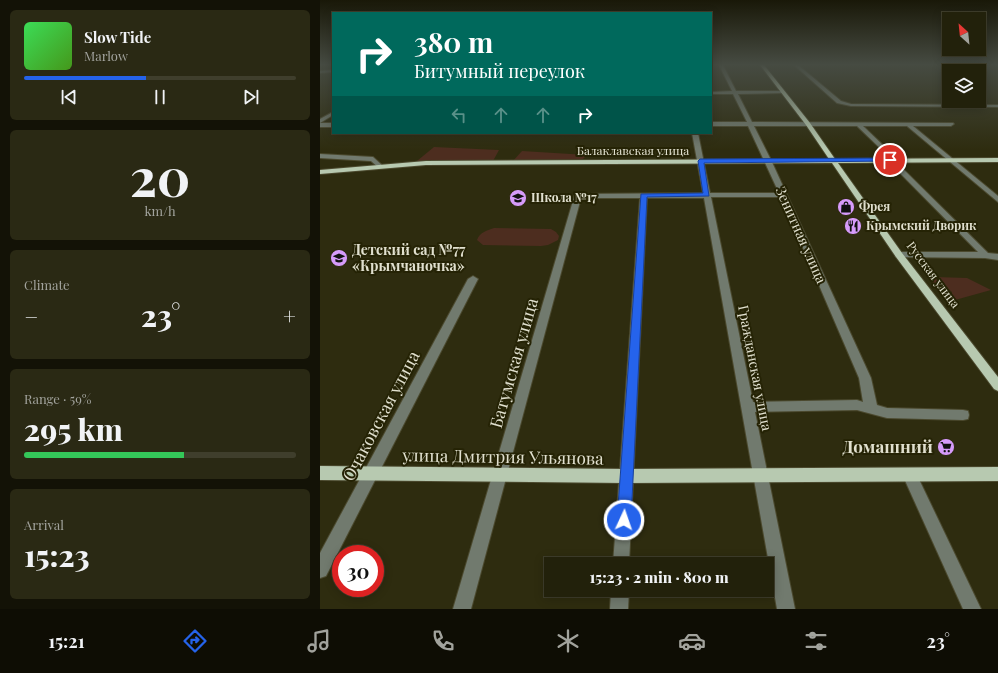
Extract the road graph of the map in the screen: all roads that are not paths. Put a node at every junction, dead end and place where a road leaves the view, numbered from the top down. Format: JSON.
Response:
{"nodes":[{"id":1,"x":736,"y":93,"type":"edge"},
{"id":2,"x":784,"y":93,"type":"edge"},
{"id":3,"x":829,"y":93,"type":"edge"},
{"id":4,"x":998,"y":106,"type":"edge"},
{"id":5,"x":332,"y":114,"type":"edge"},
{"id":6,"x":320,"y":121,"type":"edge"},
{"id":7,"x":712,"y":124,"type":"edge"},
{"id":8,"x":751,"y":124,"type":"junction"},
{"id":9,"x":808,"y":124,"type":"junction"},
{"id":10,"x":859,"y":124,"type":"junction"},
{"id":11,"x":908,"y":124,"type":"junction"},
{"id":12,"x":952,"y":124,"type":"dead end"},
{"id":13,"x":320,"y":125,"type":"edge"},
{"id":14,"x":332,"y":125,"type":"edge"},
{"id":15,"x":695,"y":134,"type":"edge"},
{"id":16,"x":320,"y":156,"type":"edge"},
{"id":17,"x":768,"y":160,"type":"junction"},
{"id":18,"x":834,"y":160,"type":"junction"},
{"id":19,"x":890,"y":160,"type":"junction"},
{"id":20,"x":950,"y":160,"type":"junction"},
{"id":21,"x":998,"y":160,"type":"edge"},
{"id":22,"x":700,"y":161,"type":"junction"},
{"id":23,"x":381,"y":167,"type":"junction"},
{"id":24,"x":320,"y":172,"type":"edge"},
{"id":25,"x":644,"y":195,"type":"junction"},
{"id":26,"x":706,"y":195,"type":"junction"},
{"id":27,"x":783,"y":195,"type":"junction"},
{"id":28,"x":998,"y":200,"type":"edge"},
{"id":29,"x":899,"y":255,"type":"junction"},
{"id":30,"x":985,"y":255,"type":"junction"},
{"id":31,"x":998,"y":257,"type":"edge"},
{"id":32,"x":473,"y":279,"type":"dead end"},
{"id":33,"x":998,"y":386,"type":"edge"},
{"id":34,"x":747,"y":407,"type":"junction"},
{"id":35,"x":871,"y":408,"type":"junction"},
{"id":36,"x":963,"y":415,"type":"dead end"},
{"id":37,"x":320,"y":473,"type":"edge"},
{"id":38,"x":371,"y":473,"type":"junction"},
{"id":39,"x":998,"y":474,"type":"edge"},
{"id":40,"x":760,"y":475,"type":"junction"},
{"id":41,"x":500,"y":476,"type":"junction"},
{"id":42,"x":626,"y":476,"type":"junction"},
{"id":43,"x":910,"y":476,"type":"junction"},
{"id":44,"x":621,"y":557,"type":"edge"},
{"id":45,"x":320,"y":570,"type":"edge"},
{"id":46,"x":620,"y":597,"type":"edge"},
{"id":47,"x":462,"y":609,"type":"edge"},
{"id":48,"x":619,"y":609,"type":"edge"},
{"id":49,"x":786,"y":609,"type":"edge"},
{"id":50,"x":972,"y":609,"type":"edge"}],
"edges":[{"from":1,"to":8,"type":"street","name":"Зенитная улица"},
{"from":2,"to":9,"type":"main road","name":"Русская улица"},
{"from":3,"to":4,"type":"street"},
{"from":5,"to":6,"type":"street"},
{"from":7,"to":8,"type":"street"},
{"from":8,"to":9,"type":"street"},
{"from":8,"to":17,"type":"street","name":"Зенитная улица"},
{"from":9,"to":10,"type":"street"},
{"from":9,"to":18,"type":"main road","name":"Русская улица"},
{"from":10,"to":11,"type":"street"},
{"from":10,"to":19,"type":"street"},
{"from":11,"to":12,"type":"street"},
{"from":11,"to":20,"type":"street"},
{"from":13,"to":14,"type":"street"},
{"from":15,"to":22,"type":"street","name":"Гражданская улица"},
{"from":16,"to":23,"type":"street"},
{"from":17,"to":18,"type":"main road","name":"Балаклавская улица"},
{"from":17,"to":22,"type":"main road","name":"Балаклавская улица"},
{"from":17,"to":27,"type":"street","name":"Зенитная улица"},
{"from":18,"to":19,"type":"main road","name":"Балаклавская улица"},
{"from":18,"to":29,"type":"main road","name":"Русская улица"},
{"from":19,"to":20,"type":"main road","name":"Балаклавская улица"},
{"from":19,"to":30,"type":"street"},
{"from":20,"to":21,"type":"main road","name":"Балаклавская улица"},
{"from":20,"to":28,"type":"street"},
{"from":22,"to":23,"type":"main road","name":"Балаклавская улица"},
{"from":22,"to":26,"type":"street","name":"Гражданская улица"},
{"from":23,"to":24,"type":"main road","name":"Балаклавская улица"},
{"from":25,"to":26,"type":"street"},
{"from":25,"to":41,"type":"street","name":"Батумская улица"},
{"from":25,"to":42,"type":"street"},
{"from":26,"to":27,"type":"street"},
{"from":26,"to":34,"type":"street","name":"Гражданская улица"},
{"from":27,"to":35,"type":"street","name":"Зенитная улица"},
{"from":29,"to":30,"type":"street"},
{"from":29,"to":33,"type":"main road","name":"Русская улица"},
{"from":30,"to":31,"type":"street"},
{"from":32,"to":38,"type":"street","name":"Очаковская улица"},
{"from":34,"to":35,"type":"street"},
{"from":34,"to":40,"type":"street","name":"Гражданская улица"},
{"from":35,"to":36,"type":"street"},
{"from":37,"to":38,"type":"main road","name":"улица Дмитрия Ульянова"},
{"from":38,"to":41,"type":"main road","name":"улица Дмитрия Ульянова"},
{"from":38,"to":45,"type":"street","name":"Очаковская улица"},
{"from":39,"to":43,"type":"main road","name":"улица Дмитрия Ульянова"},
{"from":40,"to":42,"type":"main road","name":"улица Дмитрия Ульянова"},
{"from":40,"to":43,"type":"main road","name":"улица Дмитрия Ульянова"},
{"from":40,"to":49,"type":"street","name":"Гражданская улица"},
{"from":41,"to":42,"type":"main road","name":"улица Дмитрия Ульянова"},
{"from":41,"to":47,"type":"street","name":"Батумская улица"},
{"from":42,"to":44,"type":"street"},
{"from":43,"to":50,"type":"street"},
{"from":46,"to":48,"type":"street"}]}
